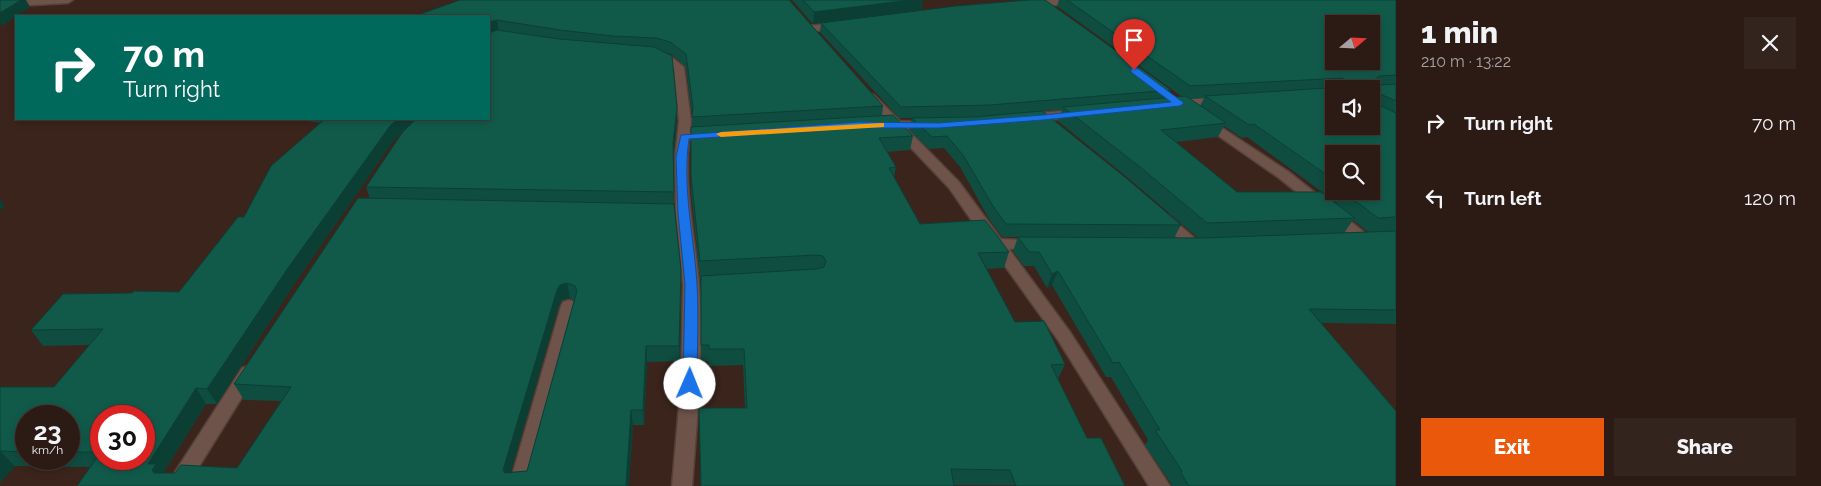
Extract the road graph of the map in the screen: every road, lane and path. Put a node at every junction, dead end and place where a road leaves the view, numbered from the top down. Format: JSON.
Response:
{"nodes":[{"id":1,"x":68,"y":0,"type":"edge"},
{"id":2,"x":1076,"y":0,"type":"edge"},
{"id":3,"x":0,"y":4,"type":"edge"},
{"id":4,"x":1044,"y":4,"type":"junction"},
{"id":5,"x":1024,"y":5,"type":"edge"},
{"id":6,"x":1060,"y":15,"type":"edge"},
{"id":7,"x":848,"y":24,"type":"edge"},
{"id":8,"x":822,"y":44,"type":"edge"},
{"id":9,"x":648,"y":54,"type":"edge"},
{"id":10,"x":862,"y":88,"type":"edge"},
{"id":11,"x":1237,"y":99,"type":"edge"},
{"id":12,"x":1176,"y":100,"type":"junction"},
{"id":13,"x":1160,"y":105,"type":"edge"},
{"id":14,"x":1092,"y":112,"type":"edge"},
{"id":15,"x":1043,"y":118,"type":"junction"},
{"id":16,"x":1015,"y":120,"type":"edge"},
{"id":17,"x":868,"y":125,"type":"edge"},
{"id":18,"x":939,"y":125,"type":"edge"},
{"id":19,"x":896,"y":126,"type":"junction"},
{"id":20,"x":1056,"y":128,"type":"edge"},
{"id":21,"x":723,"y":134,"type":"edge"},
{"id":22,"x":684,"y":137,"type":"junction"},
{"id":23,"x":1154,"y":210,"type":"edge"},
{"id":24,"x":1380,"y":239,"type":"edge"},
{"id":25,"x":1346,"y":240,"type":"edge"},
{"id":26,"x":1365,"y":240,"type":"junction"},
{"id":27,"x":995,"y":244,"type":"junction"},
{"id":28,"x":1045,"y":244,"type":"edge"},
{"id":29,"x":1174,"y":245,"type":"edge"},
{"id":30,"x":1213,"y":245,"type":"edge"},
{"id":31,"x":1194,"y":246,"type":"junction"},
{"id":32,"x":691,"y":284,"type":"junction"},
{"id":33,"x":710,"y":284,"type":"edge"},
{"id":34,"x":569,"y":306,"type":"dead end"},
{"id":35,"x":255,"y":362,"type":"edge"},
{"id":36,"x":176,"y":486,"type":"edge"},
{"id":37,"x":519,"y":486,"type":"edge"},
{"id":38,"x":682,"y":486,"type":"edge"},
{"id":39,"x":1160,"y":486,"type":"edge"}],
"edges":[{"from":1,"to":3,"type":"street"},
{"from":2,"to":4,"type":"street"},
{"from":4,"to":5,"type":"street"},
{"from":4,"to":6,"type":"street"},
{"from":7,"to":8,"type":"street"},
{"from":9,"to":22,"type":"street"},
{"from":10,"to":19,"type":"street"},
{"from":11,"to":12,"type":"street"},
{"from":12,"to":13,"type":"street"},
{"from":12,"to":26,"type":"street"},
{"from":14,"to":15,"type":"street"},
{"from":15,"to":16,"type":"street"},
{"from":15,"to":20,"type":"street"},
{"from":17,"to":19,"type":"street"},
{"from":18,"to":19,"type":"street"},
{"from":19,"to":27,"type":"street"},
{"from":21,"to":22,"type":"street"},
{"from":22,"to":32,"type":"street"},
{"from":23,"to":31,"type":"street"},
{"from":24,"to":26,"type":"street"},
{"from":25,"to":26,"type":"street"},
{"from":27,"to":28,"type":"street"},
{"from":27,"to":39,"type":"street"},
{"from":29,"to":31,"type":"street"},
{"from":30,"to":31,"type":"street"},
{"from":32,"to":33,"type":"street"},
{"from":32,"to":38,"type":"street"},
{"from":34,"to":37,"type":"street"},
{"from":35,"to":36,"type":"street"}]}
